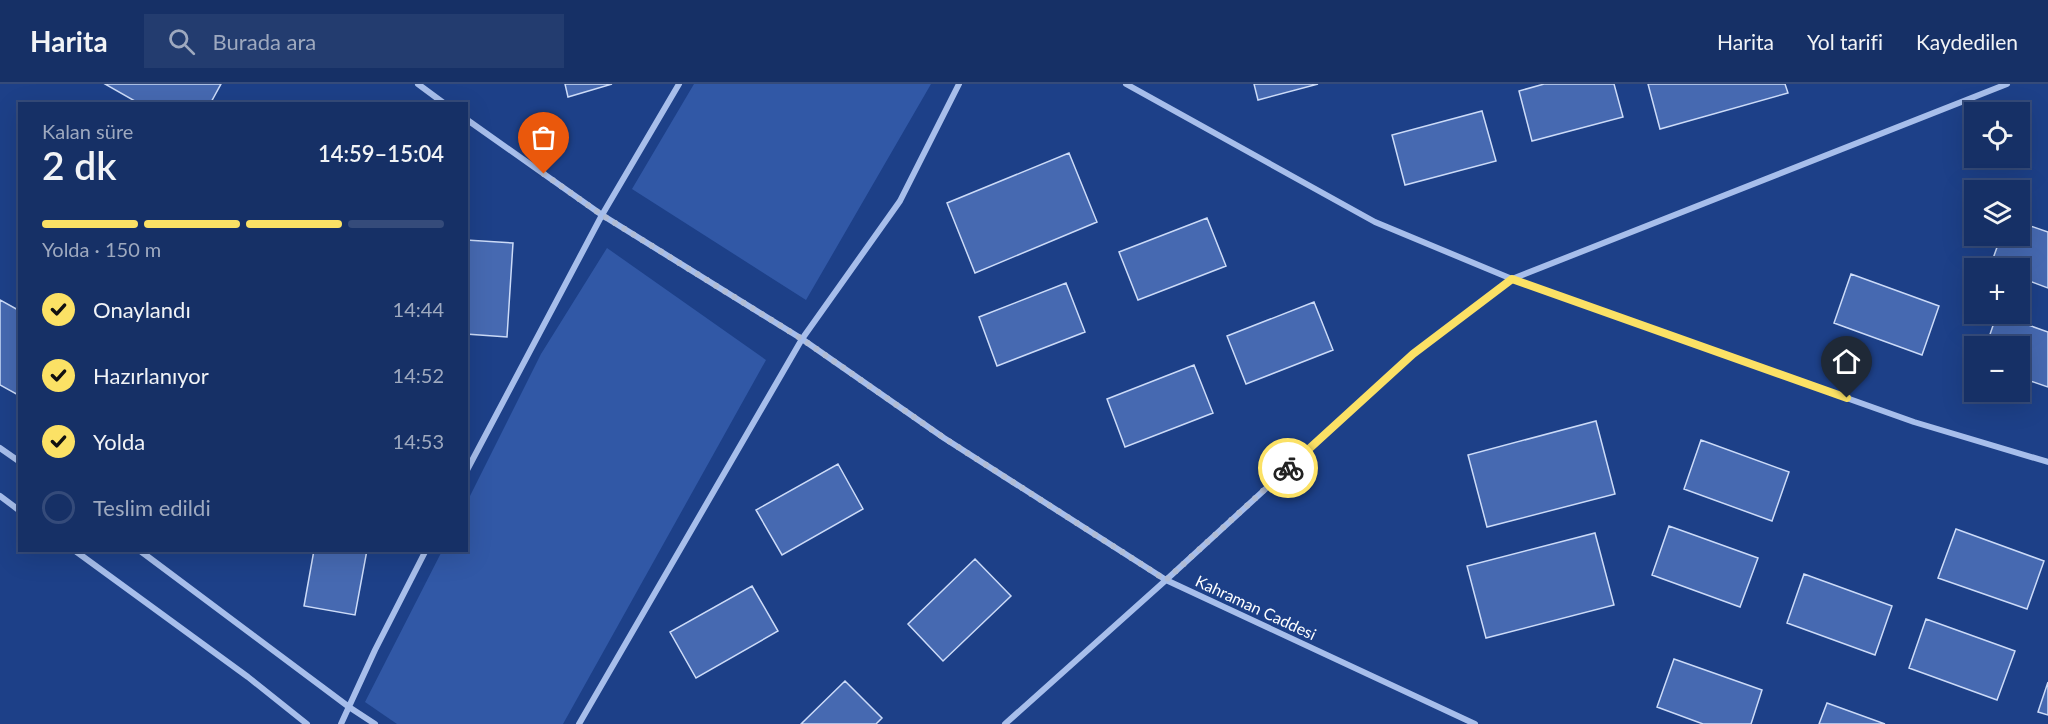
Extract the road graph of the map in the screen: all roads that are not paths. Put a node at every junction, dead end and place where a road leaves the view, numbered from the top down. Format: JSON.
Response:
{"nodes":[{"id":1,"x":418,"y":84,"type":"edge"},
{"id":2,"x":679,"y":84,"type":"edge"},
{"id":3,"x":959,"y":84,"type":"edge"},
{"id":4,"x":1126,"y":84,"type":"edge"},
{"id":5,"x":2007,"y":84,"type":"edge"},
{"id":6,"x":442,"y":102,"type":"edge"},
{"id":7,"x":468,"y":120,"type":"edge"},
{"id":8,"x":602,"y":215,"type":"junction"},
{"id":9,"x":1512,"y":279,"type":"junction"},
{"id":10,"x":802,"y":339,"type":"junction"},
{"id":11,"x":0,"y":448,"type":"edge"},
{"id":12,"x":18,"y":461,"type":"edge"},
{"id":13,"x":2048,"y":462,"type":"edge"},
{"id":14,"x":468,"y":468,"type":"edge"},
{"id":15,"x":0,"y":496,"type":"edge"},
{"id":16,"x":18,"y":510,"type":"edge"},
{"id":17,"x":77,"y":552,"type":"edge"},
{"id":18,"x":142,"y":552,"type":"edge"},
{"id":19,"x":425,"y":552,"type":"edge"},
{"id":20,"x":1166,"y":580,"type":"junction"},
{"id":21,"x":349,"y":707,"type":"junction"},
{"id":22,"x":307,"y":724,"type":"edge"},
{"id":23,"x":341,"y":724,"type":"edge"},
{"id":24,"x":375,"y":724,"type":"edge"},
{"id":25,"x":579,"y":724,"type":"edge"},
{"id":26,"x":1005,"y":724,"type":"edge"},
{"id":27,"x":1475,"y":724,"type":"edge"}],
"edges":[{"from":1,"to":6,"type":"street"},
{"from":2,"to":8,"type":"street"},
{"from":3,"to":10,"type":"street"},
{"from":4,"to":9,"type":"street"},
{"from":5,"to":9,"type":"street"},
{"from":7,"to":8,"type":"street","name":"Kahraman Caddesi"},
{"from":8,"to":10,"type":"street","name":"Kahraman Caddesi"},
{"from":8,"to":14,"type":"street"},
{"from":9,"to":13,"type":"street"},
{"from":9,"to":20,"type":"street"},
{"from":10,"to":20,"type":"street","name":"Kahraman Caddesi"},
{"from":10,"to":25,"type":"street"},
{"from":11,"to":12,"type":"street"},
{"from":15,"to":16,"type":"street"},
{"from":17,"to":22,"type":"street"},
{"from":18,"to":21,"type":"street"},
{"from":19,"to":21,"type":"street"},
{"from":20,"to":26,"type":"street"},
{"from":20,"to":27,"type":"street","name":"Kahraman Caddesi"},
{"from":21,"to":23,"type":"street"},
{"from":21,"to":24,"type":"street"}]}
